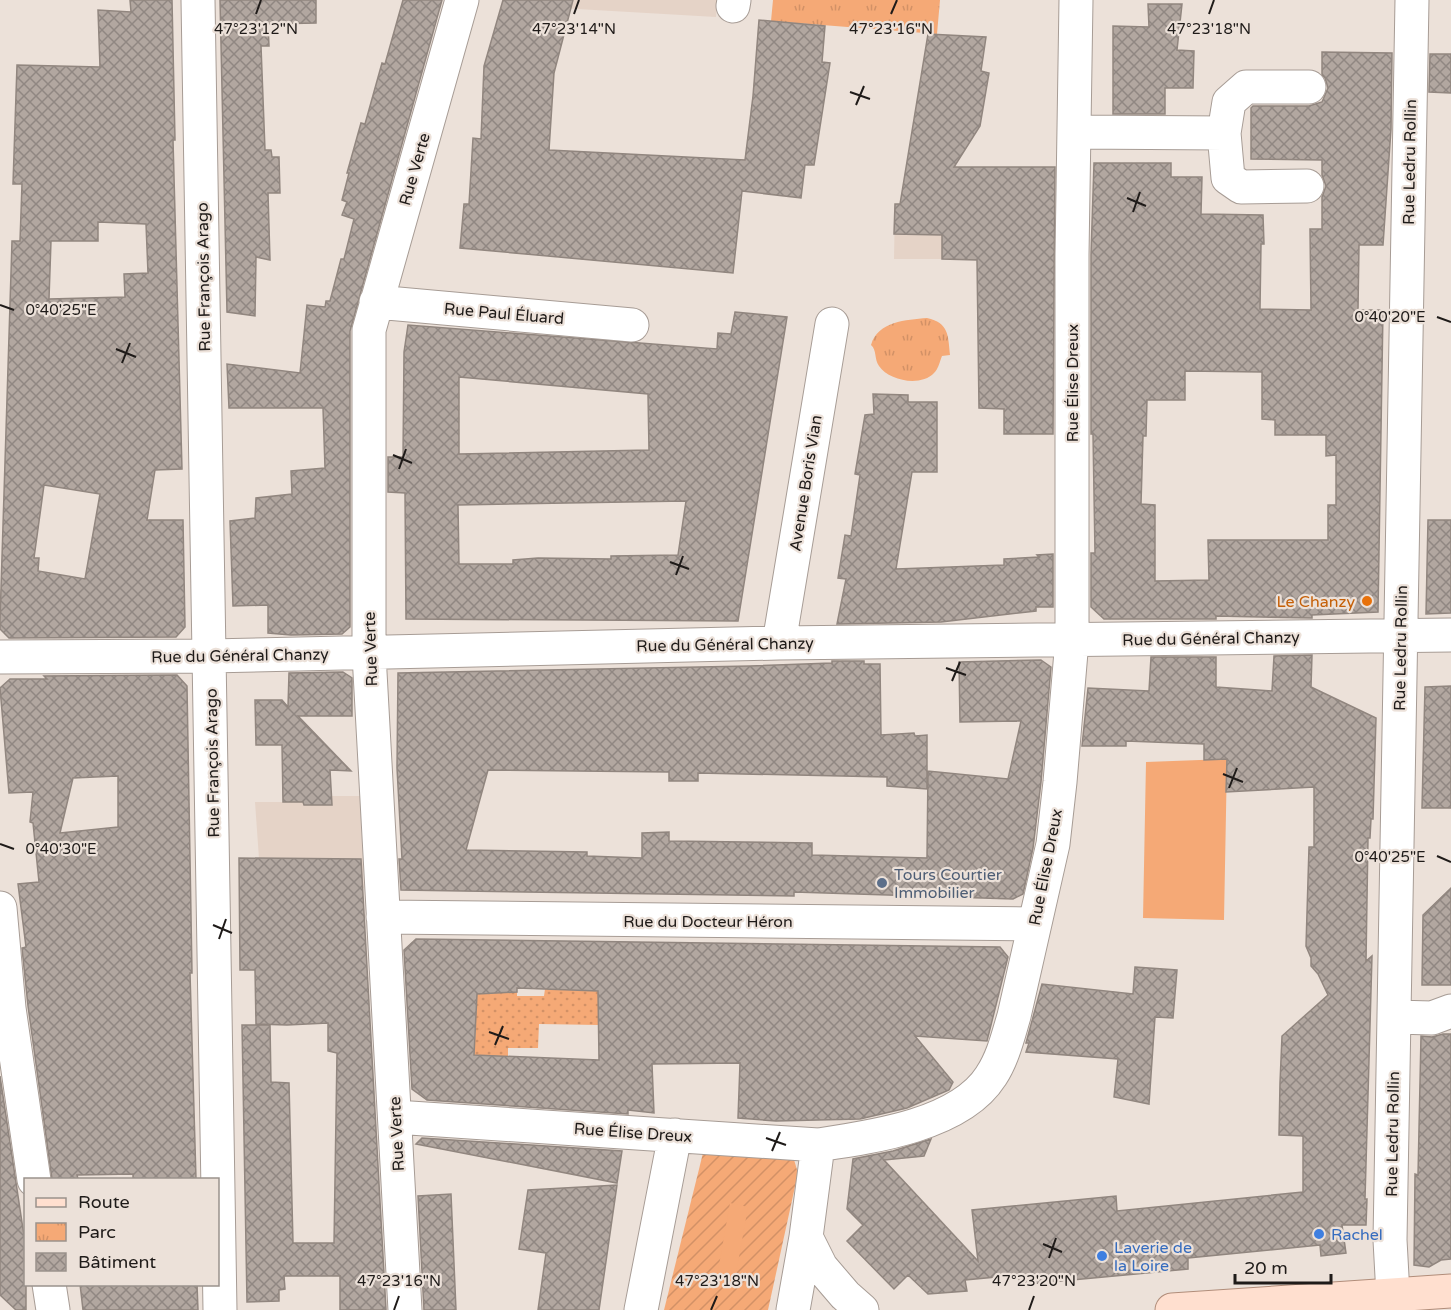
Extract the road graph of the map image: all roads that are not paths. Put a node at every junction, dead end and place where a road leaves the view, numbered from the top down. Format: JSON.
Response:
{"nodes":[{"id":1,"x":198,"y":0,"type":"edge"},
{"id":2,"x":462,"y":0,"type":"edge"},
{"id":3,"x":1076,"y":0,"type":"edge"},
{"id":4,"x":1412,"y":0,"type":"edge"},
{"id":5,"x":1309,"y":87,"type":"dead end"},
{"id":6,"x":1074,"y":132,"type":"junction"},
{"id":7,"x":1224,"y":134,"type":"junction"},
{"id":8,"x":1307,"y":186,"type":"dead end"},
{"id":9,"x":376,"y":302,"type":"junction"},
{"id":10,"x":832,"y":324,"type":"dead end"},
{"id":11,"x":632,"y":325,"type":"dead end"},
{"id":12,"x":1451,"y":635,"type":"edge"},
{"id":13,"x":1401,"y":636,"type":"junction"},
{"id":14,"x":1072,"y":640,"type":"junction"},
{"id":15,"x":779,"y":642,"type":"junction"},
{"id":16,"x":370,"y":652,"type":"junction"},
{"id":17,"x":210,"y":656,"type":"junction"},
{"id":18,"x":0,"y":657,"type":"edge"},
{"id":19,"x":0,"y":908,"type":"edge"},
{"id":20,"x":383,"y":917,"type":"junction"},
{"id":21,"x":1033,"y":924,"type":"junction"},
{"id":22,"x":4,"y":1008,"type":"edge"},
{"id":23,"x":1451,"y":1011,"type":"edge"},
{"id":24,"x":1394,"y":1017,"type":"junction"},
{"id":25,"x":395,"y":1117,"type":"junction"},
{"id":26,"x":675,"y":1135,"type":"junction"},
{"id":27,"x":818,"y":1145,"type":"junction"},
{"id":28,"x":34,"y":1178,"type":"edge"},
{"id":29,"x":218,"y":1178,"type":"edge"},
{"id":30,"x":806,"y":1237,"type":"junction"},
{"id":31,"x":219,"y":1245,"type":"edge"},
{"id":32,"x":49,"y":1286,"type":"edge"},
{"id":33,"x":1451,"y":1291,"type":"edge"},
{"id":34,"x":1394,"y":1295,"type":"junction"},
{"id":35,"x":1227,"y":1307,"type":"edge"},
{"id":36,"x":53,"y":1310,"type":"edge"},
{"id":37,"x":220,"y":1310,"type":"edge"},
{"id":38,"x":405,"y":1310,"type":"edge"},
{"id":39,"x":641,"y":1310,"type":"edge"},
{"id":40,"x":793,"y":1310,"type":"edge"},
{"id":41,"x":861,"y":1310,"type":"edge"},
{"id":42,"x":1172,"y":1310,"type":"edge"}],
"edges":[{"from":1,"to":17,"type":"street","name":"Rue François Arago"},
{"from":2,"to":9,"type":"street","name":"Rue Verte"},
{"from":3,"to":6,"type":"street","name":"Rue Élise Dreux"},
{"from":4,"to":13,"type":"street","name":"Rue Ledru Rollin"},
{"from":5,"to":7,"type":"street"},
{"from":6,"to":7,"type":"street"},
{"from":6,"to":14,"type":"street","name":"Rue Élise Dreux"},
{"from":7,"to":8,"type":"street"},
{"from":9,"to":11,"type":"street","name":"Rue Paul Éluard"},
{"from":9,"to":16,"type":"street","name":"Rue Verte"},
{"from":10,"to":15,"type":"street","name":"Avenue Boris Vian"},
{"from":12,"to":13,"type":"street","name":"Rue du Général Chanzy"},
{"from":13,"to":14,"type":"street","name":"Rue du Général Chanzy"},
{"from":13,"to":24,"type":"street","name":"Rue Ledru Rollin"},
{"from":14,"to":15,"type":"street","name":"Rue du Général Chanzy"},
{"from":14,"to":21,"type":"street","name":"Rue Élise Dreux"},
{"from":15,"to":16,"type":"street","name":"Rue du Général Chanzy"},
{"from":16,"to":17,"type":"street","name":"Rue du Général Chanzy"},
{"from":16,"to":20,"type":"street","name":"Rue Verte"},
{"from":17,"to":18,"type":"street","name":"Rue du Général Chanzy"},
{"from":17,"to":29,"type":"street","name":"Rue François Arago"},
{"from":19,"to":22,"type":"street"},
{"from":20,"to":21,"type":"street","name":"Rue du Docteur Héron"},
{"from":20,"to":25,"type":"street","name":"Rue Verte"},
{"from":21,"to":27,"type":"street","name":"Rue Élise Dreux"},
{"from":22,"to":28,"type":"street"},
{"from":23,"to":24,"type":"street"},
{"from":24,"to":34,"type":"street","name":"Rue Ledru Rollin"},
{"from":25,"to":26,"type":"street","name":"Rue Élise Dreux"},
{"from":25,"to":38,"type":"street","name":"Rue Verte"},
{"from":26,"to":27,"type":"street","name":"Rue Élise Dreux"},
{"from":26,"to":39,"type":"street"},
{"from":27,"to":30,"type":"street"},
{"from":30,"to":40,"type":"street"},
{"from":30,"to":41,"type":"street"},
{"from":31,"to":37,"type":"street","name":"Rue François Arago"},
{"from":32,"to":36,"type":"street"},
{"from":33,"to":34,"type":"main road"},
{"from":34,"to":35,"type":"main road"},
{"from":35,"to":42,"type":"main road"}]}
